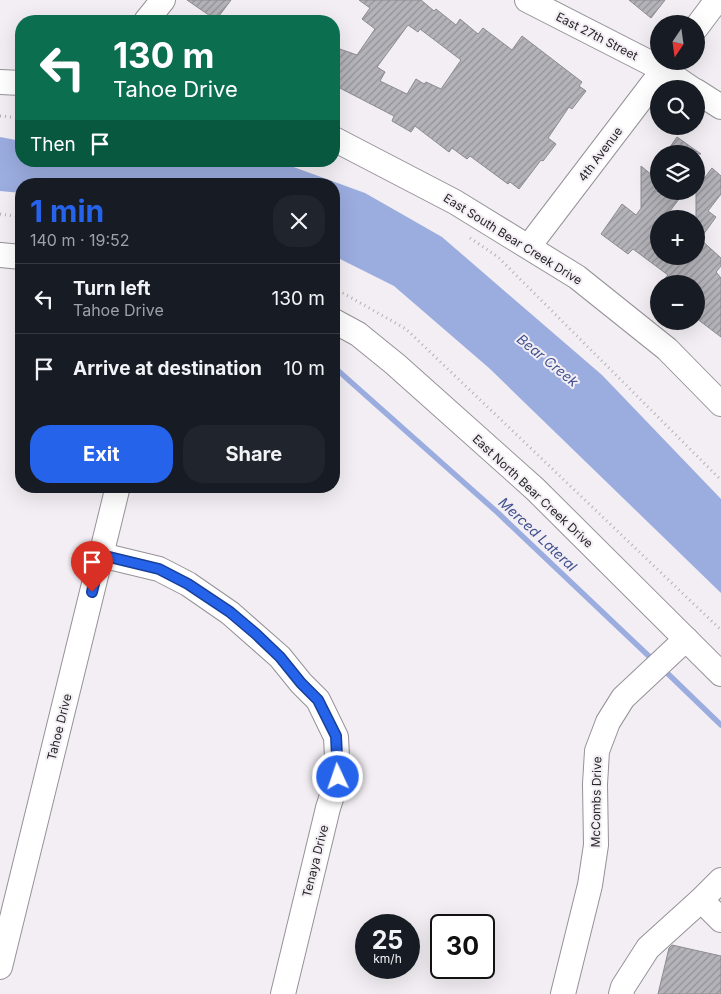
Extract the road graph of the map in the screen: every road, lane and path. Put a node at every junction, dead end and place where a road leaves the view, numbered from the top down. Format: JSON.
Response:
{"nodes":[{"id":1,"x":163,"y":0,"type":"edge"},
{"id":2,"x":527,"y":0,"type":"edge"},
{"id":3,"x":717,"y":0,"type":"edge"},
{"id":4,"x":151,"y":15,"type":"edge"},
{"id":5,"x":705,"y":16,"type":"edge"},
{"id":6,"x":650,"y":58,"type":"edge"},
{"id":7,"x":664,"y":70,"type":"edge"},
{"id":8,"x":671,"y":70,"type":"edge"},
{"id":9,"x":682,"y":80,"type":"edge"},
{"id":10,"x":0,"y":82,"type":"edge"},
{"id":11,"x":15,"y":83,"type":"edge"},
{"id":12,"x":705,"y":97,"type":"edge"},
{"id":13,"x":721,"y":108,"type":"edge"},
{"id":14,"x":0,"y":116,"type":"edge"},
{"id":15,"x":15,"y":117,"type":"edge"},
{"id":16,"x":340,"y":142,"type":"edge"},
{"id":17,"x":0,"y":214,"type":"edge"},
{"id":18,"x":15,"y":216,"type":"edge"},
{"id":19,"x":465,"y":235,"type":"dead end"},
{"id":20,"x":529,"y":246,"type":"junction"},
{"id":21,"x":0,"y":255,"type":"edge"},
{"id":22,"x":15,"y":256,"type":"edge"},
{"id":23,"x":340,"y":291,"type":"edge"},
{"id":24,"x":340,"y":324,"type":"edge"},
{"id":25,"x":721,"y":404,"type":"edge"},
{"id":26,"x":721,"y":480,"type":"edge"},
{"id":27,"x":116,"y":493,"type":"edge"},
{"id":28,"x":101,"y":555,"type":"junction"},
{"id":29,"x":721,"y":630,"type":"edge"},
{"id":30,"x":678,"y":646,"type":"junction"},
{"id":31,"x":721,"y":674,"type":"edge"},
{"id":32,"x":721,"y":880,"type":"edge"},
{"id":33,"x":701,"y":900,"type":"junction"},
{"id":34,"x":721,"y":920,"type":"edge"},
{"id":35,"x":0,"y":967,"type":"edge"},
{"id":36,"x":283,"y":994,"type":"edge"},
{"id":37,"x":563,"y":994,"type":"edge"},
{"id":38,"x":621,"y":994,"type":"edge"}],
"edges":[{"from":1,"to":4,"type":"street"},
{"from":2,"to":6,"type":"street","name":"East 27th Street"},
{"from":3,"to":5,"type":"street"},
{"from":7,"to":20,"type":"street","name":"4th Avenue"},
{"from":8,"to":9,"type":"street","name":"East 27th Street"},
{"from":10,"to":11,"type":"street"},
{"from":12,"to":13,"type":"street"},
{"from":14,"to":15,"type":"path"},
{"from":16,"to":20,"type":"street","name":"East South Bear Creek Drive"},
{"from":17,"to":18,"type":"path"},
{"from":19,"to":26,"type":"path"},
{"from":20,"to":25,"type":"street","name":"East South Bear Creek Drive"},
{"from":21,"to":22,"type":"street"},
{"from":23,"to":29,"type":"path"},
{"from":24,"to":30,"type":"street","name":"East North Bear Creek Drive"},
{"from":27,"to":28,"type":"street","name":"Tahoe Drive"},
{"from":28,"to":35,"type":"street","name":"Tahoe Drive"},
{"from":28,"to":36,"type":"street","name":"Tenaya Drive"},
{"from":30,"to":31,"type":"street","name":"East North Bear Creek Drive"},
{"from":30,"to":37,"type":"street","name":"McCombs Drive"},
{"from":32,"to":33,"type":"street"},
{"from":33,"to":34,"type":"street"},
{"from":33,"to":38,"type":"street"}]}
